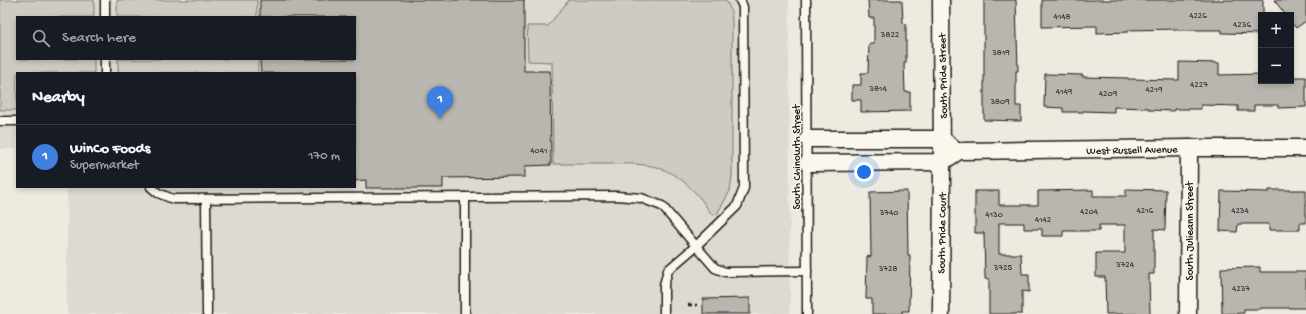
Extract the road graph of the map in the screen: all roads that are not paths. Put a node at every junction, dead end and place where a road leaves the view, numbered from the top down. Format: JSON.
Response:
{"nodes":[{"id":1,"x":104,"y":0,"type":"edge"},
{"id":2,"x":740,"y":0,"type":"edge"},
{"id":3,"x":806,"y":0,"type":"edge"},
{"id":4,"x":941,"y":0,"type":"edge"},
{"id":5,"x":105,"y":16,"type":"edge"},
{"id":6,"x":105,"y":60,"type":"edge"},
{"id":7,"x":105,"y":72,"type":"edge"},
{"id":8,"x":0,"y":121,"type":"edge"},
{"id":9,"x":16,"y":121,"type":"edge"},
{"id":10,"x":808,"y":139,"type":"junction"},
{"id":11,"x":1189,"y":148,"type":"junction"},
{"id":12,"x":1306,"y":148,"type":"edge"},
{"id":13,"x":942,"y":151,"type":"junction"},
{"id":14,"x":808,"y":163,"type":"junction"},
{"id":15,"x":152,"y":188,"type":"edge"},
{"id":16,"x":465,"y":197,"type":"junction"},
{"id":17,"x":206,"y":199,"type":"junction"},
{"id":18,"x":696,"y":246,"type":"junction"},
{"id":19,"x":807,"y":271,"type":"junction"},
{"id":20,"x":207,"y":314,"type":"edge"},
{"id":21,"x":465,"y":314,"type":"edge"},
{"id":22,"x":664,"y":314,"type":"edge"},
{"id":23,"x":807,"y":314,"type":"edge"},
{"id":24,"x":941,"y":314,"type":"edge"},
{"id":25,"x":1188,"y":314,"type":"edge"}],
"edges":[{"from":1,"to":5,"type":"lane"},
{"from":2,"to":18,"type":"lane"},
{"from":3,"to":10,"type":"lane","name":"South Chinowth Street"},
{"from":4,"to":13,"type":"street","name":"South Pride Street"},
{"from":6,"to":7,"type":"lane"},
{"from":8,"to":9,"type":"lane"},
{"from":10,"to":13,"type":"street"},
{"from":10,"to":14,"type":"lane","name":"South Chinowth Street"},
{"from":11,"to":12,"type":"street","name":"West Russell Avenue"},
{"from":11,"to":13,"type":"street","name":"West Russell Avenue"},
{"from":11,"to":25,"type":"street","name":"South Julieann Street"},
{"from":13,"to":14,"type":"street"},
{"from":13,"to":24,"type":"street","name":"South Pride Court"},
{"from":14,"to":19,"type":"lane","name":"South Chinowth Street"},
{"from":15,"to":17,"type":"lane"},
{"from":16,"to":17,"type":"lane"},
{"from":16,"to":18,"type":"lane"},
{"from":16,"to":21,"type":"lane"},
{"from":17,"to":20,"type":"lane"},
{"from":18,"to":19,"type":"lane"},
{"from":18,"to":22,"type":"lane"},
{"from":19,"to":23,"type":"lane","name":"South Chinowth Street"}]}
